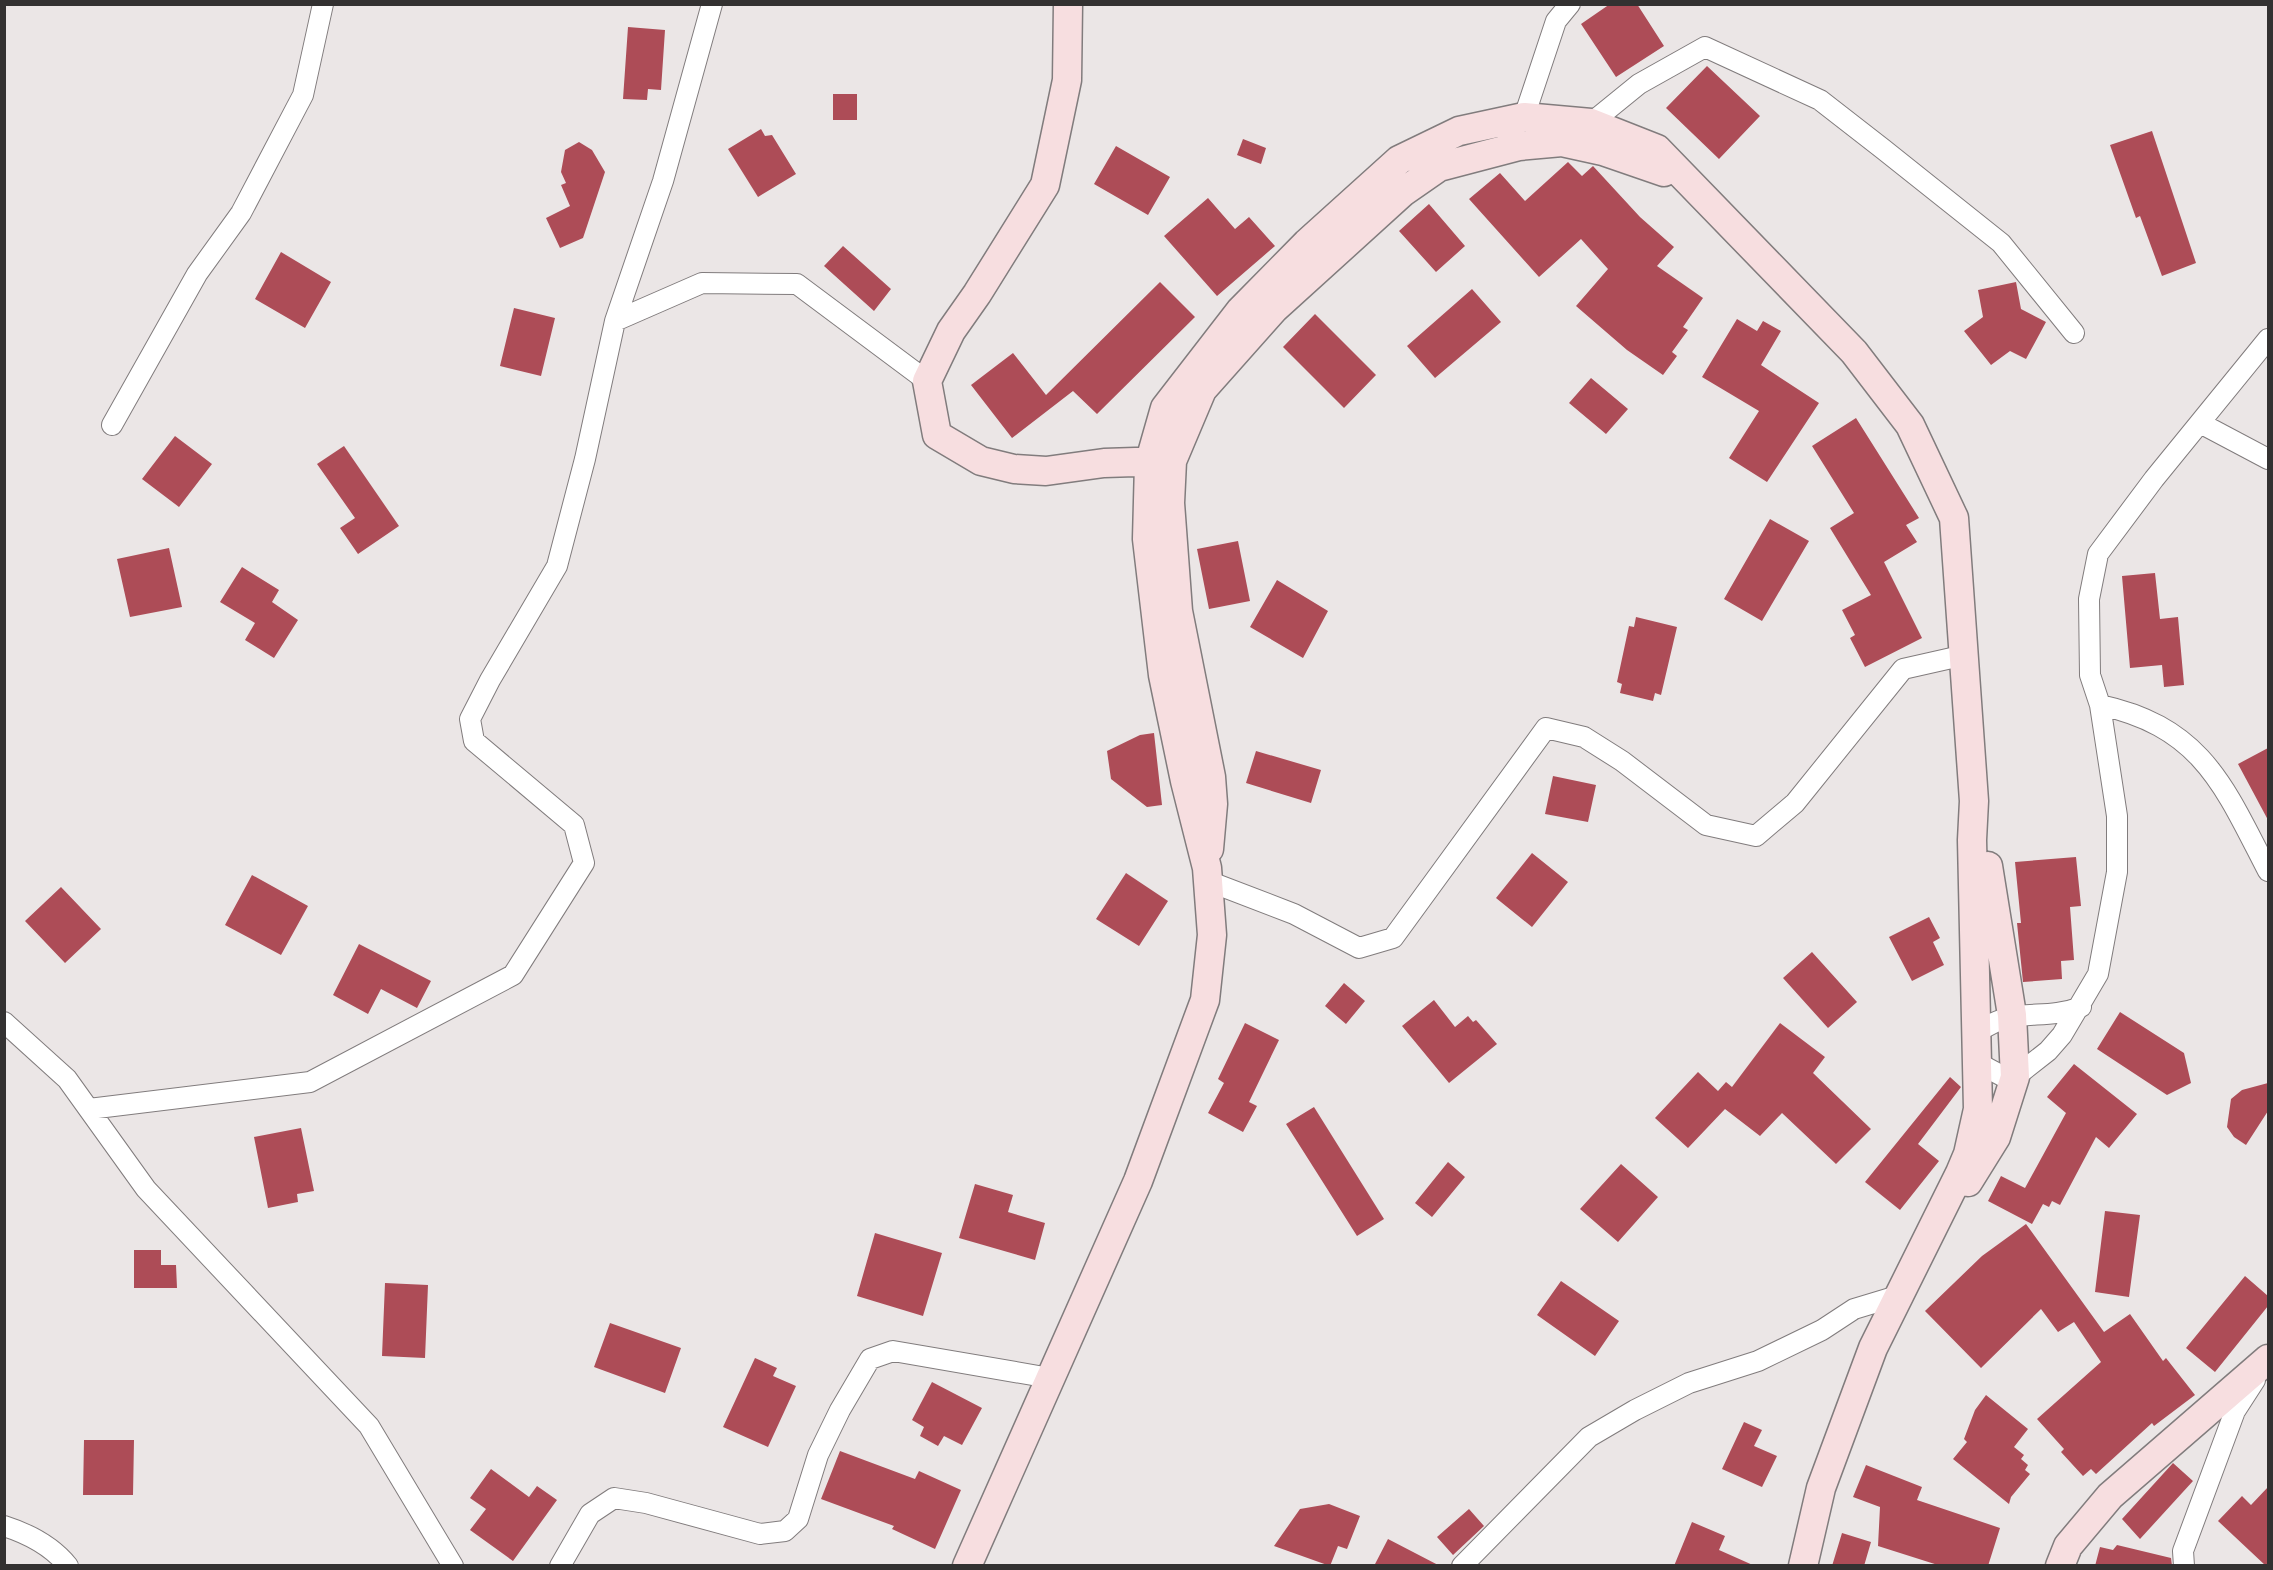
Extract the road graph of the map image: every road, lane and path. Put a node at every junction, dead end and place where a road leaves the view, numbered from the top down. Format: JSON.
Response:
{"nodes":[{"id":1,"x":323,"y":4,"type":"edge"},
{"id":2,"x":712,"y":4,"type":"edge"},
{"id":3,"x":1068,"y":4,"type":"edge"},
{"id":4,"x":1570,"y":4,"type":"edge"},
{"id":5,"x":1524,"y":117,"type":"junction"},
{"id":6,"x":1591,"y":123,"type":"junction"},
{"id":7,"x":1700,"y":191,"type":"junction"},
{"id":8,"x":615,"y":321,"type":"junction"},
{"id":9,"x":2074,"y":333,"type":"dead end"},
{"id":10,"x":2268,"y":339,"type":"edge"},
{"id":11,"x":927,"y":381,"type":"junction"},
{"id":12,"x":2200,"y":423,"type":"junction"},
{"id":13,"x":112,"y":425,"type":"dead end"},
{"id":14,"x":2268,"y":459,"type":"edge"},
{"id":15,"x":1160,"y":462,"type":"junction"},
{"id":16,"x":1965,"y":655,"type":"junction"},
{"id":17,"x":2100,"y":705,"type":"junction"},
{"id":18,"x":1974,"y":801,"type":"junction"},
{"id":19,"x":2268,"y":871,"type":"edge"},
{"id":20,"x":1207,"y":875,"type":"junction"},
{"id":21,"x":2081,"y":1007,"type":"junction"},
{"id":22,"x":2012,"y":1015,"type":"junction"},
{"id":23,"x":4,"y":1022,"type":"edge"},
{"id":24,"x":1978,"y":1032,"type":"junction"},
{"id":25,"x":1978,"y":1063,"type":"junction"},
{"id":26,"x":2015,"y":1077,"type":"junction"},
{"id":27,"x":89,"y":1109,"type":"junction"},
{"id":28,"x":1928,"y":1237,"type":"junction"},
{"id":29,"x":1897,"y":1296,"type":"junction"},
{"id":30,"x":2268,"y":1359,"type":"edge"},
{"id":31,"x":1050,"y":1378,"type":"junction"},
{"id":32,"x":4,"y":1526,"type":"edge"},
{"id":33,"x":68,"y":1566,"type":"edge"},
{"id":34,"x":453,"y":1566,"type":"edge"},
{"id":35,"x":560,"y":1566,"type":"edge"},
{"id":36,"x":967,"y":1566,"type":"edge"},
{"id":37,"x":1462,"y":1566,"type":"edge"},
{"id":38,"x":1803,"y":1566,"type":"edge"},
{"id":39,"x":2060,"y":1566,"type":"edge"},
{"id":40,"x":2184,"y":1566,"type":"edge"}],
"edges":[{"from":1,"to":13,"type":"street"},
{"from":2,"to":8,"type":"street"},
{"from":3,"to":11,"type":"main road"},
{"from":4,"to":5,"type":"street"},
{"from":5,"to":6,"type":"main road"},
{"from":5,"to":15,"type":"main road"},
{"from":6,"to":7,"type":"main road"},
{"from":6,"to":9,"type":"street"},
{"from":7,"to":15,"type":"main road"},
{"from":7,"to":16,"type":"main road"},
{"from":8,"to":11,"type":"street"},
{"from":8,"to":27,"type":"street"},
{"from":10,"to":12,"type":"street"},
{"from":11,"to":15,"type":"main road"},
{"from":12,"to":14,"type":"street"},
{"from":12,"to":17,"type":"street"},
{"from":15,"to":20,"type":"main road"},
{"from":16,"to":18,"type":"main road"},
{"from":16,"to":20,"type":"street"},
{"from":17,"to":19,"type":"street"},
{"from":17,"to":21,"type":"street"},
{"from":18,"to":22,"type":"main road"},
{"from":18,"to":24,"type":"main road"},
{"from":20,"to":31,"type":"main road"},
{"from":21,"to":22,"type":"street"},
{"from":21,"to":26,"type":"street"},
{"from":22,"to":24,"type":"street"},
{"from":22,"to":26,"type":"main road"},
{"from":23,"to":27,"type":"street"},
{"from":24,"to":25,"type":"main road"},
{"from":25,"to":26,"type":"street"},
{"from":25,"to":28,"type":"main road"},
{"from":26,"to":28,"type":"main road"},
{"from":27,"to":34,"type":"street"},
{"from":28,"to":29,"type":"main road"},
{"from":29,"to":37,"type":"street"},
{"from":29,"to":38,"type":"main road"},
{"from":30,"to":39,"type":"main road"},
{"from":30,"to":40,"type":"street"},
{"from":31,"to":35,"type":"street"},
{"from":31,"to":36,"type":"main road"},
{"from":32,"to":33,"type":"street"}]}
